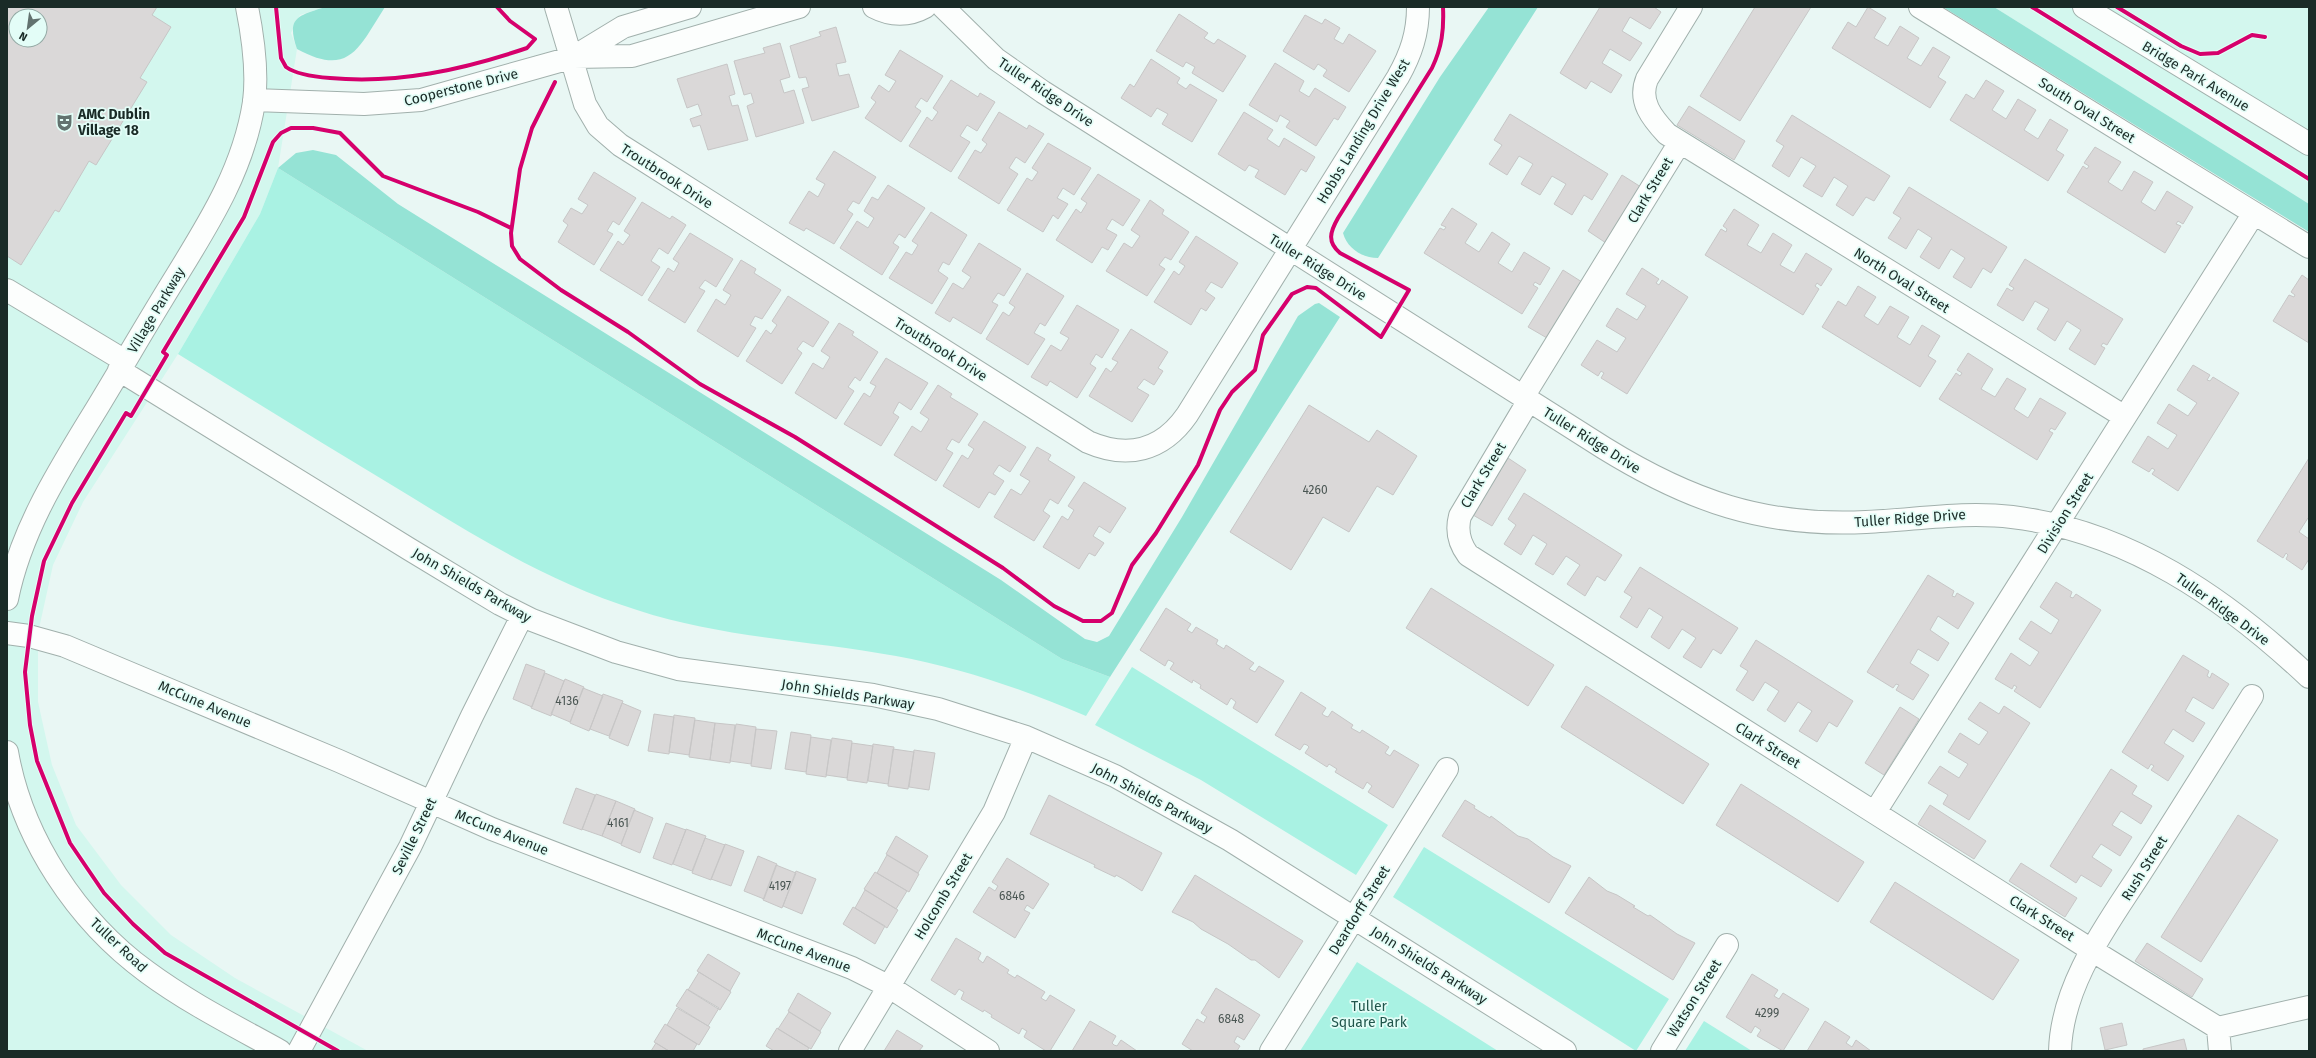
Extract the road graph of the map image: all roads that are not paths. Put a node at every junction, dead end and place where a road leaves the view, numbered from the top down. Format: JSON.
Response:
{"nodes":[{"id":1,"x":247,"y":7,"type":"edge"},
{"id":2,"x":556,"y":7,"type":"edge"},
{"id":3,"x":690,"y":7,"type":"edge"},
{"id":4,"x":799,"y":7,"type":"edge"},
{"id":5,"x":874,"y":7,"type":"edge"},
{"id":6,"x":926,"y":7,"type":"edge"},
{"id":7,"x":943,"y":7,"type":"edge"},
{"id":8,"x":1418,"y":7,"type":"edge"},
{"id":9,"x":1690,"y":7,"type":"edge"},
{"id":10,"x":1920,"y":7,"type":"edge"},
{"id":11,"x":2084,"y":7,"type":"edge"},
{"id":12,"x":571,"y":58,"type":"junction"},
{"id":13,"x":254,"y":100,"type":"junction"},
{"id":14,"x":1680,"y":142,"type":"junction"},
{"id":15,"x":2309,"y":144,"type":"edge"},
{"id":16,"x":2254,"y":212,"type":"junction"},
{"id":17,"x":2309,"y":247,"type":"edge"},
{"id":18,"x":1291,"y":249,"type":"junction"},
{"id":19,"x":7,"y":290,"type":"edge"},
{"id":20,"x":122,"y":366,"type":"junction"},
{"id":21,"x":1526,"y":399,"type":"junction"},
{"id":22,"x":2125,"y":417,"type":"junction"},
{"id":23,"x":2057,"y":525,"type":"junction"},
{"id":24,"x":7,"y":599,"type":"edge"},
{"id":25,"x":522,"y":616,"type":"junction"},
{"id":26,"x":7,"y":633,"type":"edge"},
{"id":27,"x":2309,"y":677,"type":"edge"},
{"id":28,"x":2252,"y":696,"type":"dead end"},
{"id":29,"x":1026,"y":737,"type":"junction"},
{"id":30,"x":7,"y":752,"type":"edge"},
{"id":31,"x":1447,"y":769,"type":"dead end"},
{"id":32,"x":12,"y":798,"type":"edge"},
{"id":33,"x":430,"y":802,"type":"junction"},
{"id":34,"x":1875,"y":812,"type":"junction"},
{"id":35,"x":1354,"y":918,"type":"junction"},
{"id":36,"x":1727,"y":945,"type":"dead end"},
{"id":37,"x":2093,"y":950,"type":"junction"},
{"id":38,"x":888,"y":986,"type":"junction"},
{"id":39,"x":2309,"y":1007,"type":"edge"},
{"id":40,"x":2218,"y":1028,"type":"junction"},
{"id":41,"x":280,"y":1051,"type":"edge"},
{"id":42,"x":299,"y":1051,"type":"edge"},
{"id":43,"x":850,"y":1051,"type":"edge"},
{"id":44,"x":988,"y":1051,"type":"edge"},
{"id":45,"x":1271,"y":1051,"type":"edge"},
{"id":46,"x":1565,"y":1051,"type":"edge"},
{"id":47,"x":1662,"y":1051,"type":"edge"},
{"id":48,"x":2060,"y":1051,"type":"edge"},
{"id":49,"x":2220,"y":1051,"type":"edge"}],
"edges":[{"from":1,"to":13,"type":"street","name":"Village Parkway"},
{"from":2,"to":12,"type":"street","name":"Troutbrook Drive"},
{"from":3,"to":12,"type":"street","name":"Cooperstone Drive"},
{"from":4,"to":12,"type":"street","name":"Cooperstone Drive"},
{"from":5,"to":6,"type":"street"},
{"from":7,"to":18,"type":"street","name":"Tuller Ridge Drive"},
{"from":8,"to":18,"type":"street","name":"Hobbs Landing Drive West"},
{"from":9,"to":14,"type":"street","name":"Clark Street"},
{"from":10,"to":16,"type":"street","name":"South Oval Street"},
{"from":11,"to":15,"type":"street","name":"Bridge Park Avenue"},
{"from":12,"to":13,"type":"street","name":"Cooperstone Drive"},
{"from":12,"to":18,"type":"street","name":"Troutbrook Drive"},
{"from":13,"to":20,"type":"street","name":"Village Parkway"},
{"from":14,"to":21,"type":"street","name":"Clark Street"},
{"from":14,"to":22,"type":"street","name":"North Oval Street"},
{"from":16,"to":17,"type":"street","name":"South Oval Street"},
{"from":16,"to":22,"type":"street","name":"Division Street"},
{"from":18,"to":21,"type":"street","name":"Tuller Ridge Drive"},
{"from":19,"to":20,"type":"street","name":"John Shields Parkway"},
{"from":20,"to":24,"type":"street","name":"Village Parkway"},
{"from":20,"to":25,"type":"street","name":"John Shields Parkway"},
{"from":21,"to":23,"type":"street","name":"Tuller Ridge Drive"},
{"from":21,"to":34,"type":"street","name":"Clark Street"},
{"from":22,"to":23,"type":"street","name":"Division Street"},
{"from":23,"to":27,"type":"street","name":"Tuller Ridge Drive"},
{"from":23,"to":34,"type":"street","name":"Division Street"},
{"from":25,"to":29,"type":"street","name":"John Shields Parkway"},
{"from":25,"to":33,"type":"street","name":"Seville Street"},
{"from":26,"to":33,"type":"street","name":"McCune Avenue"},
{"from":28,"to":37,"type":"street","name":"Rush Street"},
{"from":29,"to":35,"type":"street","name":"John Shields Parkway"},
{"from":29,"to":38,"type":"street","name":"Holcomb Street"},
{"from":30,"to":32,"type":"street"},
{"from":31,"to":35,"type":"street","name":"Deardorff Street"},
{"from":32,"to":41,"type":"street","name":"Tuller Road"},
{"from":33,"to":38,"type":"street","name":"McCune Avenue"},
{"from":33,"to":42,"type":"street","name":"Seville Street"},
{"from":34,"to":37,"type":"street","name":"Clark Street"},
{"from":35,"to":45,"type":"street","name":"Deardorff Street"},
{"from":35,"to":46,"type":"street","name":"John Shields Parkway"},
{"from":36,"to":47,"type":"street","name":"Watson Street"},
{"from":37,"to":40,"type":"street","name":"Clark Street"},
{"from":37,"to":48,"type":"street","name":"Rush Street"},
{"from":38,"to":43,"type":"street","name":"Holcomb Street"},
{"from":38,"to":44,"type":"street","name":"McCune Avenue"},
{"from":39,"to":40,"type":"street"},
{"from":40,"to":49,"type":"street"}]}
